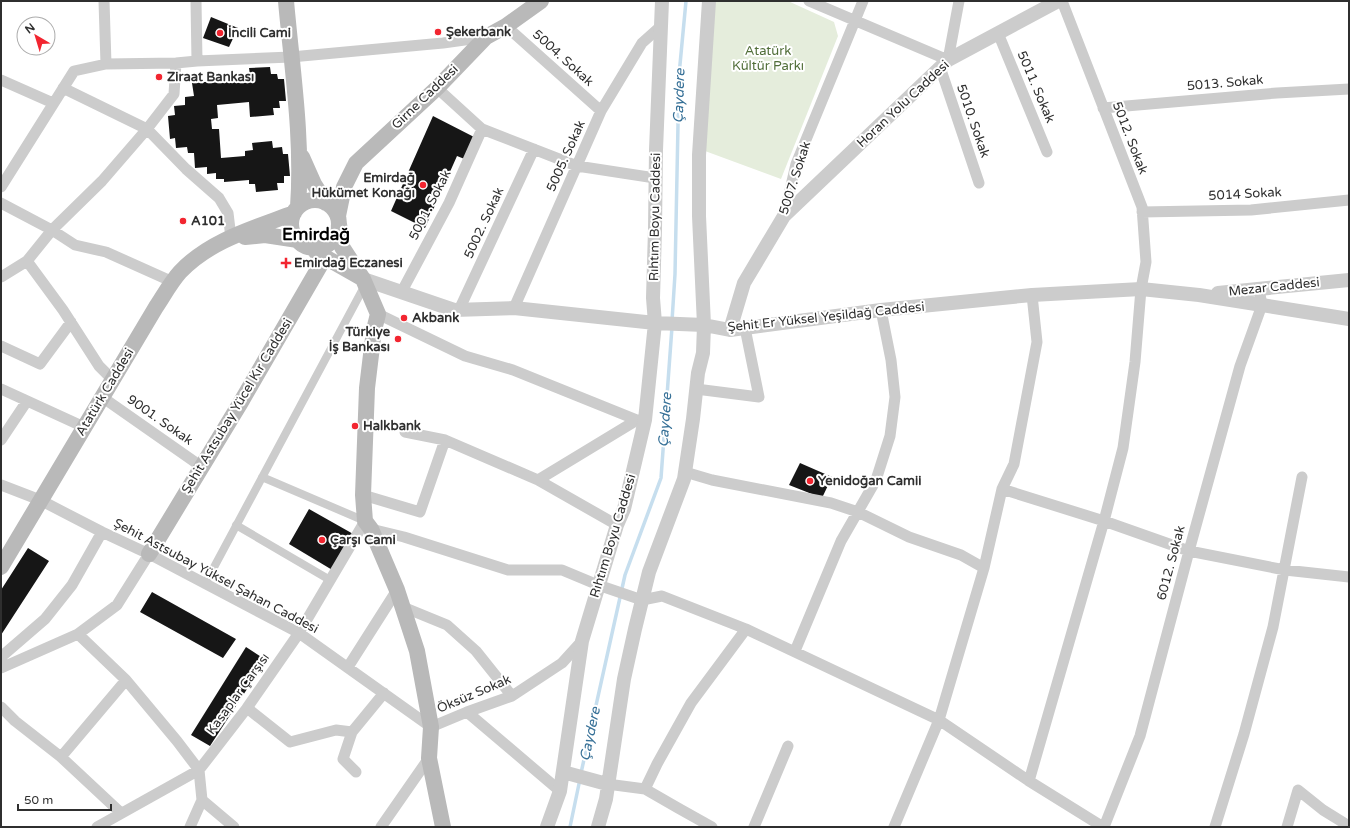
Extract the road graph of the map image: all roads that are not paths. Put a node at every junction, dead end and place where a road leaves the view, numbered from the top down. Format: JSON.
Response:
{"nodes":[{"id":1,"x":104,"y":1,"type":"edge"},
{"id":2,"x":196,"y":1,"type":"edge"},
{"id":3,"x":286,"y":1,"type":"edge"},
{"id":4,"x":541,"y":1,"type":"edge"},
{"id":5,"x":662,"y":1,"type":"edge"},
{"id":6,"x":709,"y":1,"type":"edge"},
{"id":7,"x":809,"y":1,"type":"edge"},
{"id":8,"x":863,"y":1,"type":"edge"},
{"id":9,"x":959,"y":1,"type":"edge"},
{"id":10,"x":1058,"y":1,"type":"edge"},
{"id":11,"x":1062,"y":1,"type":"edge"},
{"id":12,"x":855,"y":22,"type":"junction"},
{"id":13,"x":506,"y":26,"type":"junction"},
{"id":14,"x":661,"y":26,"type":"junction"},
{"id":15,"x":998,"y":33,"type":"junction"},
{"id":16,"x":486,"y":37,"type":"junction"},
{"id":17,"x":291,"y":57,"type":"junction"},
{"id":18,"x":197,"y":61,"type":"junction"},
{"id":19,"x":176,"y":63,"type":"junction"},
{"id":20,"x":106,"y":64,"type":"junction"},
{"id":21,"x":944,"y":64,"type":"junction"},
{"id":22,"x":1,"y":80,"type":"edge"},
{"id":23,"x":63,"y":88,"type":"junction"},
{"id":24,"x":437,"y":88,"type":"junction"},
{"id":25,"x":1349,"y":89,"type":"edge"},
{"id":26,"x":53,"y":103,"type":"junction"},
{"id":27,"x":1103,"y":108,"type":"junction"},
{"id":28,"x":601,"y":111,"type":"junction"},
{"id":29,"x":147,"y":129,"type":"junction"},
{"id":30,"x":482,"y":129,"type":"junction"},
{"id":31,"x":534,"y":149,"type":"junction"},
{"id":32,"x":300,"y":152,"type":"junction"},
{"id":33,"x":1047,"y":152,"type":"dead end"},
{"id":34,"x":577,"y":166,"type":"junction"},
{"id":35,"x":655,"y":178,"type":"junction"},
{"id":36,"x":979,"y":183,"type":"dead end"},
{"id":37,"x":1,"y":187,"type":"edge"},
{"id":38,"x":1349,"y":200,"type":"edge"},
{"id":39,"x":1,"y":203,"type":"edge"},
{"id":40,"x":326,"y":203,"type":"junction"},
{"id":41,"x":296,"y":210,"type":"junction"},
{"id":42,"x":1142,"y":212,"type":"junction"},
{"id":43,"x":784,"y":216,"type":"junction"},
{"id":44,"x":338,"y":220,"type":"junction"},
{"id":45,"x":52,"y":230,"type":"junction"},
{"id":46,"x":231,"y":238,"type":"junction"},
{"id":47,"x":301,"y":243,"type":"junction"},
{"id":48,"x":325,"y":257,"type":"junction"},
{"id":49,"x":27,"y":261,"type":"junction"},
{"id":50,"x":1,"y":277,"type":"edge"},
{"id":51,"x":1349,"y":280,"type":"edge"},
{"id":52,"x":173,"y":282,"type":"junction"},
{"id":53,"x":364,"y":282,"type":"junction"},
{"id":54,"x":1141,"y":289,"type":"junction"},
{"id":55,"x":1259,"y":289,"type":"junction"},
{"id":56,"x":400,"y":293,"type":"junction"},
{"id":57,"x":1032,"y":294,"type":"junction"},
{"id":58,"x":1199,"y":295,"type":"junction"},
{"id":59,"x":1262,"y":305,"type":"junction"},
{"id":60,"x":514,"y":308,"type":"junction"},
{"id":61,"x":459,"y":310,"type":"junction"},
{"id":62,"x":881,"y":310,"type":"junction"},
{"id":63,"x":378,"y":314,"type":"junction"},
{"id":64,"x":1349,"y":320,"type":"edge"},
{"id":65,"x":71,"y":322,"type":"junction"},
{"id":66,"x":655,"y":323,"type":"junction"},
{"id":67,"x":704,"y":326,"type":"junction"},
{"id":68,"x":745,"y":328,"type":"junction"},
{"id":69,"x":730,"y":330,"type":"junction"},
{"id":70,"x":1,"y":346,"type":"edge"},
{"id":71,"x":113,"y":380,"type":"junction"},
{"id":72,"x":1,"y":389,"type":"edge"},
{"id":73,"x":696,"y":389,"type":"junction"},
{"id":74,"x":102,"y":397,"type":"junction"},
{"id":75,"x":27,"y":401,"type":"junction"},
{"id":76,"x":641,"y":420,"type":"junction"},
{"id":77,"x":84,"y":427,"type":"junction"},
{"id":78,"x":405,"y":432,"type":"dead end"},
{"id":79,"x":1,"y":440,"type":"edge"},
{"id":80,"x":445,"y":440,"type":"junction"},
{"id":81,"x":202,"y":467,"type":"junction"},
{"id":82,"x":685,"y":472,"type":"junction"},
{"id":83,"x":262,"y":477,"type":"junction"},
{"id":84,"x":1302,"y":477,"type":"dead end"},
{"id":85,"x":538,"y":480,"type":"junction"},
{"id":86,"x":1,"y":485,"type":"edge"},
{"id":87,"x":1002,"y":489,"type":"junction"},
{"id":88,"x":363,"y":495,"type":"junction"},
{"id":89,"x":40,"y":500,"type":"junction"},
{"id":90,"x":858,"y":512,"type":"junction"},
{"id":91,"x":1104,"y":521,"type":"junction"},
{"id":92,"x":236,"y":525,"type":"junction"},
{"id":93,"x":368,"y":525,"type":"junction"},
{"id":94,"x":617,"y":525,"type":"junction"},
{"id":95,"x":102,"y":532,"type":"junction"},
{"id":96,"x":1189,"y":550,"type":"junction"},
{"id":97,"x":149,"y":554,"type":"junction"},
{"id":98,"x":1,"y":567,"type":"edge"},
{"id":99,"x":984,"y":568,"type":"junction"},
{"id":100,"x":1285,"y":570,"type":"junction"},
{"id":101,"x":1349,"y":578,"type":"edge"},
{"id":102,"x":330,"y":580,"type":"junction"},
{"id":103,"x":205,"y":584,"type":"junction"},
{"id":104,"x":598,"y":585,"type":"junction"},
{"id":105,"x":398,"y":590,"type":"junction"},
{"id":106,"x":642,"y":600,"type":"junction"},
{"id":107,"x":403,"y":608,"type":"junction"},
{"id":108,"x":746,"y":629,"type":"junction"},
{"id":109,"x":299,"y":633,"type":"junction"},
{"id":110,"x":78,"y":634,"type":"junction"},
{"id":111,"x":582,"y":641,"type":"junction"},
{"id":112,"x":794,"y":651,"type":"junction"},
{"id":113,"x":1,"y":657,"type":"edge"},
{"id":114,"x":1,"y":668,"type":"edge"},
{"id":115,"x":348,"y":668,"type":"junction"},
{"id":116,"x":126,"y":680,"type":"junction"},
{"id":117,"x":384,"y":693,"type":"junction"},
{"id":118,"x":512,"y":696,"type":"junction"},
{"id":119,"x":1,"y":707,"type":"edge"},
{"id":120,"x":247,"y":708,"type":"junction"},
{"id":121,"x":467,"y":712,"type":"junction"},
{"id":122,"x":939,"y":720,"type":"junction"},
{"id":123,"x":431,"y":727,"type":"junction"},
{"id":124,"x":352,"y":732,"type":"junction"},
{"id":125,"x":788,"y":746,"type":"dead end"},
{"id":126,"x":61,"y":757,"type":"junction"},
{"id":127,"x":429,"y":758,"type":"junction"},
{"id":128,"x":199,"y":770,"type":"junction"},
{"id":129,"x":356,"y":772,"type":"dead end"},
{"id":130,"x":563,"y":772,"type":"junction"},
{"id":131,"x":1029,"y":782,"type":"junction"},
{"id":132,"x":608,"y":784,"type":"junction"},
{"id":133,"x":645,"y":789,"type":"junction"},
{"id":134,"x":560,"y":791,"type":"junction"},
{"id":135,"x":202,"y":800,"type":"junction"},
{"id":136,"x":121,"y":813,"type":"junction"},
{"id":137,"x":1349,"y":826,"type":"edge"},
{"id":138,"x":98,"y":827,"type":"edge"},
{"id":139,"x":190,"y":827,"type":"edge"},
{"id":140,"x":234,"y":827,"type":"edge"},
{"id":141,"x":381,"y":827,"type":"edge"},
{"id":142,"x":443,"y":827,"type":"edge"},
{"id":143,"x":547,"y":827,"type":"edge"},
{"id":144,"x":598,"y":827,"type":"edge"},
{"id":145,"x":712,"y":827,"type":"edge"},
{"id":146,"x":754,"y":827,"type":"edge"},
{"id":147,"x":894,"y":827,"type":"edge"},
{"id":148,"x":1103,"y":827,"type":"edge"},
{"id":149,"x":1215,"y":827,"type":"edge"},
{"id":150,"x":1287,"y":827,"type":"edge"}],
"edges":[{"from":1,"to":20,"type":"street"},
{"from":2,"to":18,"type":"street"},
{"from":3,"to":17,"type":"main road"},
{"from":4,"to":13,"type":"main road","name":"Girne Caddesi"},
{"from":5,"to":14,"type":"street","name":"Rıhtım Boyu Caddesi"},
{"from":6,"to":67,"type":"street"},
{"from":7,"to":12,"type":"street"},
{"from":8,"to":12,"type":"street","name":"5007. Sokak"},
{"from":9,"to":21,"type":"street"},
{"from":10,"to":15,"type":"street","name":"Horan Yolu Caddesi"},
{"from":11,"to":27,"type":"street","name":"5012. Sokak"},
{"from":12,"to":21,"type":"street"},
{"from":12,"to":43,"type":"street","name":"5007. Sokak"},
{"from":13,"to":16,"type":"main road","name":"Girne Caddesi"},
{"from":13,"to":28,"type":"street","name":"5004. Sokak"},
{"from":14,"to":28,"type":"street","name":"5005. Sokak"},
{"from":14,"to":35,"type":"street","name":"Rıhtım Boyu Caddesi"},
{"from":15,"to":21,"type":"street","name":"Horan Yolu Caddesi"},
{"from":15,"to":33,"type":"street","name":"5011. Sokak"},
{"from":16,"to":17,"type":"street"},
{"from":16,"to":24,"type":"main road","name":"Girne Caddesi"},
{"from":17,"to":18,"type":"street"},
{"from":17,"to":32,"type":"main road"},
{"from":18,"to":19,"type":"street"},
{"from":19,"to":20,"type":"street"},
{"from":19,"to":29,"type":"street"},
{"from":20,"to":23,"type":"street"},
{"from":21,"to":36,"type":"street","name":"5010. Sokak"},
{"from":21,"to":43,"type":"street","name":"Horan Yolu Caddesi"},
{"from":22,"to":26,"type":"street"},
{"from":23,"to":26,"type":"street"},
{"from":23,"to":29,"type":"street"},
{"from":24,"to":30,"type":"street"},
{"from":24,"to":44,"type":"main road","name":"Girne Caddesi"},
{"from":25,"to":27,"type":"street","name":"5013. Sokak"},
{"from":26,"to":37,"type":"street"},
{"from":27,"to":42,"type":"street","name":"5012. Sokak"},
{"from":28,"to":34,"type":"street","name":"5005. Sokak"},
{"from":29,"to":45,"type":"street"},
{"from":29,"to":46,"type":"street"},
{"from":30,"to":31,"type":"street"},
{"from":30,"to":56,"type":"street","name":"5001. Sokak"},
{"from":31,"to":34,"type":"street"},
{"from":31,"to":61,"type":"street","name":"5002. Sokak"},
{"from":32,"to":40,"type":"main road"},
{"from":32,"to":41,"type":"main road"},
{"from":34,"to":35,"type":"street"},
{"from":34,"to":60,"type":"street","name":"5005. Sokak"},
{"from":35,"to":66,"type":"street","name":"Rıhtım Boyu Caddesi"},
{"from":38,"to":42,"type":"street","name":"5014 Sokak"},
{"from":39,"to":45,"type":"street"},
{"from":40,"to":41,"type":"main road"},
{"from":40,"to":44,"type":"main road"},
{"from":41,"to":46,"type":"main road","name":"Atatürk Caddesi"},
{"from":41,"to":47,"type":"main road"},
{"from":42,"to":54,"type":"street","name":"5012. Sokak"},
{"from":43,"to":69,"type":"street","name":"5007. Sokak"},
{"from":44,"to":47,"type":"main road"},
{"from":44,"to":53,"type":"main road"},
{"from":45,"to":49,"type":"street"},
{"from":45,"to":52,"type":"street"},
{"from":46,"to":47,"type":"main road","name":"Atatürk Caddesi"},
{"from":46,"to":52,"type":"main road","name":"Atatürk Caddesi"},
{"from":47,"to":48,"type":"main road"},
{"from":48,"to":53,"type":"main road"},
{"from":48,"to":81,"type":"main road","name":"Şehit Astsubay Yücel Kır Caddesi"},
{"from":49,"to":50,"type":"street"},
{"from":49,"to":65,"type":"street"},
{"from":51,"to":55,"type":"street","name":"Mezar Caddesi"},
{"from":52,"to":71,"type":"main road","name":"Atatürk Caddesi"},
{"from":53,"to":56,"type":"street","name":"Şehit Er Yüksel Yeşildağ Caddesi"},
{"from":53,"to":63,"type":"main road"},
{"from":53,"to":83,"type":"street"},
{"from":54,"to":57,"type":"street","name":"Şehit Er Yüksel Yeşildağ Caddesi"},
{"from":54,"to":58,"type":"street","name":"Şehit Er Yüksel Yeşildağ Caddesi"},
{"from":54,"to":91,"type":"street","name":"5012. Sokak"},
{"from":55,"to":58,"type":"street","name":"Mezar Caddesi"},
{"from":55,"to":59,"type":"street"},
{"from":56,"to":61,"type":"street","name":"Şehit Er Yüksel Yeşildağ Caddesi"},
{"from":57,"to":62,"type":"street","name":"Şehit Er Yüksel Yeşildağ Caddesi"},
{"from":57,"to":87,"type":"street"},
{"from":58,"to":59,"type":"street"},
{"from":59,"to":64,"type":"street"},
{"from":59,"to":96,"type":"street","name":"6012. Sokak"},
{"from":60,"to":61,"type":"street","name":"Şehit Er Yüksel Yeşildağ Caddesi"},
{"from":60,"to":66,"type":"street","name":"Şehit Er Yüksel Yeşildağ Caddesi"},
{"from":62,"to":68,"type":"street","name":"Şehit Er Yüksel Yeşildağ Caddesi"},
{"from":62,"to":90,"type":"street"},
{"from":63,"to":76,"type":"street"},
{"from":63,"to":88,"type":"main road"},
{"from":65,"to":70,"type":"street"},
{"from":65,"to":71,"type":"street"},
{"from":66,"to":67,"type":"street","name":"Şehit Er Yüksel Yeşildağ Caddesi"},
{"from":66,"to":76,"type":"street","name":"Rıhtım Boyu Caddesi"},
{"from":67,"to":69,"type":"street","name":"Şehit Er Yüksel Yeşildağ Caddesi"},
{"from":67,"to":73,"type":"street"},
{"from":68,"to":69,"type":"street","name":"Şehit Er Yüksel Yeşildağ Caddesi"},
{"from":68,"to":73,"type":"street"},
{"from":71,"to":74,"type":"main road","name":"Atatürk Caddesi"},
{"from":72,"to":75,"type":"street"},
{"from":73,"to":82,"type":"street"},
{"from":74,"to":77,"type":"main road","name":"Atatürk Caddesi"},
{"from":74,"to":81,"type":"street","name":"9001. Sokak"},
{"from":75,"to":77,"type":"street"},
{"from":75,"to":79,"type":"street"},
{"from":76,"to":85,"type":"street"},
{"from":76,"to":94,"type":"street","name":"Rıhtım Boyu Caddesi"},
{"from":77,"to":89,"type":"main road","name":"Atatürk Caddesi"},
{"from":78,"to":80,"type":"street"},
{"from":80,"to":85,"type":"street"},
{"from":80,"to":88,"type":"street"},
{"from":81,"to":97,"type":"main road","name":"Şehit Astsubay Yücel Kır Caddesi"},
{"from":82,"to":90,"type":"street"},
{"from":82,"to":106,"type":"street"},
{"from":83,"to":92,"type":"street"},
{"from":83,"to":93,"type":"street"},
{"from":84,"to":100,"type":"street"},
{"from":85,"to":94,"type":"street"},
{"from":86,"to":89,"type":"street","name":"Şehit Astsubay Yüksel Şahan Caddesi"},
{"from":87,"to":91,"type":"street"},
{"from":87,"to":99,"type":"street"},
{"from":88,"to":93,"type":"main road"},
{"from":89,"to":95,"type":"street","name":"Şehit Astsubay Yüksel Şahan Caddesi"},
{"from":89,"to":98,"type":"main road","name":"Atatürk Caddesi"},
{"from":90,"to":99,"type":"street"},
{"from":90,"to":112,"type":"street"},
{"from":91,"to":96,"type":"street"},
{"from":91,"to":131,"type":"street","name":"5012. Sokak"},
{"from":92,"to":102,"type":"street"},
{"from":92,"to":103,"type":"street"},
{"from":93,"to":102,"type":"street","name":"Kasaplar Çarşısı"},
{"from":93,"to":104,"type":"street"},
{"from":93,"to":105,"type":"main road"},
{"from":94,"to":104,"type":"street","name":"Rıhtım Boyu Caddesi"},
{"from":95,"to":97,"type":"street","name":"Şehit Astsubay Yüksel Şahan Caddesi"},
{"from":95,"to":113,"type":"street"},
{"from":96,"to":100,"type":"street"},
{"from":96,"to":148,"type":"street","name":"6012. Sokak"},
{"from":97,"to":103,"type":"street","name":"Şehit Astsubay Yüksel Şahan Caddesi"},
{"from":97,"to":110,"type":"street"},
{"from":99,"to":122,"type":"street"},
{"from":100,"to":101,"type":"street"},
{"from":100,"to":149,"type":"street"},
{"from":102,"to":109,"type":"street","name":"Kasaplar Çarşısı"},
{"from":103,"to":109,"type":"street","name":"Şehit Astsubay Yüksel Şahan Caddesi"},
{"from":104,"to":106,"type":"street"},
{"from":104,"to":111,"type":"street","name":"Rıhtım Boyu Caddesi"},
{"from":105,"to":107,"type":"main road"},
{"from":105,"to":115,"type":"street"},
{"from":106,"to":108,"type":"street"},
{"from":106,"to":132,"type":"street"},
{"from":107,"to":118,"type":"street"},
{"from":107,"to":123,"type":"main road"},
{"from":108,"to":112,"type":"street"},
{"from":108,"to":133,"type":"street"},
{"from":109,"to":115,"type":"street","name":"Şehit Astsubay Yüksel Şahan Caddesi"},
{"from":109,"to":120,"type":"street","name":"Kasaplar Çarşısı"},
{"from":110,"to":114,"type":"street"},
{"from":110,"to":116,"type":"street"},
{"from":111,"to":118,"type":"street","name":"Öksüz Sokak"},
{"from":111,"to":130,"type":"street","name":"Rıhtım Boyu Caddesi"},
{"from":112,"to":122,"type":"street"},
{"from":115,"to":117,"type":"street","name":"Şehit Astsubay Yüksel Şahan Caddesi"},
{"from":116,"to":126,"type":"street"},
{"from":116,"to":128,"type":"street"},
{"from":117,"to":123,"type":"street","name":"Şehit Astsubay Yüksel Şahan Caddesi"},
{"from":117,"to":124,"type":"street"},
{"from":118,"to":121,"type":"street","name":"Öksüz Sokak"},
{"from":119,"to":126,"type":"street"},
{"from":120,"to":124,"type":"street"},
{"from":120,"to":128,"type":"street","name":"Kasaplar Çarşısı"},
{"from":121,"to":123,"type":"street","name":"Öksüz Sokak"},
{"from":121,"to":134,"type":"street"},
{"from":122,"to":131,"type":"street"},
{"from":122,"to":147,"type":"street"},
{"from":123,"to":127,"type":"main road"},
{"from":124,"to":129,"type":"street"},
{"from":125,"to":146,"type":"street"},
{"from":126,"to":136,"type":"street"},
{"from":127,"to":141,"type":"street"},
{"from":127,"to":142,"type":"main road"},
{"from":128,"to":135,"type":"street"},
{"from":128,"to":136,"type":"street"},
{"from":130,"to":132,"type":"street"},
{"from":130,"to":134,"type":"street","name":"Rıhtım Boyu Caddesi"},
{"from":131,"to":148,"type":"street"},
{"from":132,"to":133,"type":"street"},
{"from":132,"to":144,"type":"street"},
{"from":133,"to":145,"type":"street"},
{"from":134,"to":143,"type":"street","name":"Rıhtım Boyu Caddesi"},
{"from":135,"to":139,"type":"street"},
{"from":135,"to":140,"type":"street"},
{"from":136,"to":138,"type":"street"},
{"from":137,"to":150,"type":"street"}]}
